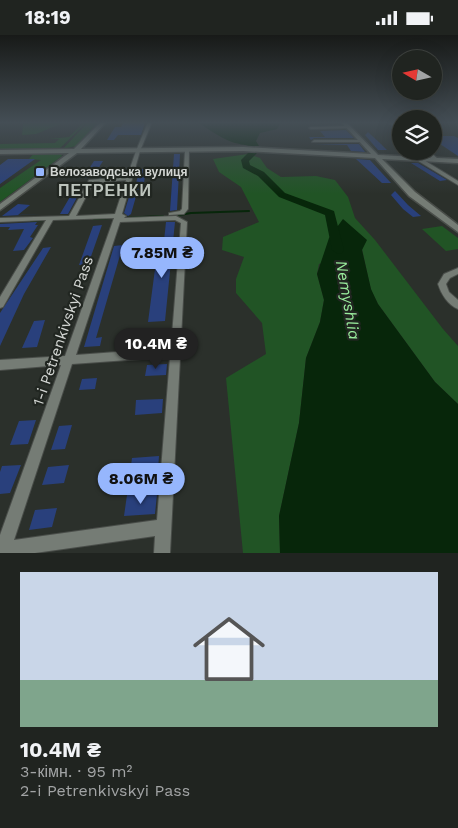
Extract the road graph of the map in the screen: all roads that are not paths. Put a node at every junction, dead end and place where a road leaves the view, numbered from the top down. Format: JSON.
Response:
{"nodes":[{"id":1,"x":80,"y":146,"type":"edge"},
{"id":2,"x":140,"y":146,"type":"edge"},
{"id":3,"x":367,"y":146,"type":"edge"},
{"id":4,"x":187,"y":150,"type":"junction"},
{"id":5,"x":76,"y":151,"type":"junction"},
{"id":6,"x":138,"y":151,"type":"junction"},
{"id":7,"x":0,"y":152,"type":"edge"},
{"id":8,"x":375,"y":155,"type":"junction"},
{"id":9,"x":392,"y":156,"type":"edge"},
{"id":10,"x":420,"y":160,"type":"edge"},
{"id":11,"x":436,"y":160,"type":"edge"},
{"id":12,"x":458,"y":161,"type":"edge"},
{"id":13,"x":130,"y":178,"type":"junction"},
{"id":14,"x":458,"y":183,"type":"edge"},
{"id":15,"x":0,"y":208,"type":"edge"},
{"id":16,"x":181,"y":216,"type":"junction"},
{"id":17,"x":51,"y":218,"type":"junction"},
{"id":18,"x":71,"y":218,"type":"junction"},
{"id":19,"x":117,"y":218,"type":"junction"},
{"id":20,"x":0,"y":220,"type":"edge"},
{"id":21,"x":458,"y":229,"type":"edge"},
{"id":22,"x":458,"y":271,"type":"edge"},
{"id":23,"x":0,"y":305,"type":"edge"},
{"id":24,"x":458,"y":306,"type":"edge"},
{"id":25,"x":174,"y":352,"type":"junction"},
{"id":26,"x":69,"y":360,"type":"junction"},
{"id":27,"x":0,"y":365,"type":"edge"},
{"id":28,"x":164,"y":527,"type":"junction"},
{"id":29,"x":2,"y":550,"type":"edge"},
{"id":30,"x":162,"y":553,"type":"edge"}],
"edges":[{"from":1,"to":5,"type":"street"},
{"from":2,"to":6,"type":"street","name":"1-i Petrenkivskyi Pass"},
{"from":3,"to":8,"type":"street"},
{"from":4,"to":6,"type":"street"},
{"from":4,"to":8,"type":"street"},
{"from":4,"to":16,"type":"street"},
{"from":5,"to":6,"type":"street"},
{"from":5,"to":7,"type":"street"},
{"from":5,"to":15,"type":"street"},
{"from":6,"to":13,"type":"street","name":"1-i Petrenkivskyi Pass"},
{"from":8,"to":9,"type":"street"},
{"from":8,"to":21,"type":"street"},
{"from":10,"to":14,"type":"street"},
{"from":11,"to":12,"type":"street"},
{"from":13,"to":18,"type":"street"},
{"from":13,"to":19,"type":"street","name":"1-i Petrenkivskyi Pass"},
{"from":16,"to":19,"type":"street"},
{"from":16,"to":25,"type":"street"},
{"from":17,"to":18,"type":"street"},
{"from":17,"to":20,"type":"street"},
{"from":17,"to":23,"type":"street"},
{"from":18,"to":19,"type":"street"},
{"from":19,"to":26,"type":"street","name":"1-i Petrenkivskyi Pass"},
{"from":22,"to":24,"type":"street"},
{"from":25,"to":26,"type":"street"},
{"from":25,"to":28,"type":"street"},
{"from":26,"to":27,"type":"street"},
{"from":26,"to":29,"type":"street","name":"1-i Petrenkivskyi Pass"},
{"from":28,"to":29,"type":"street"},
{"from":28,"to":30,"type":"street"}]}
